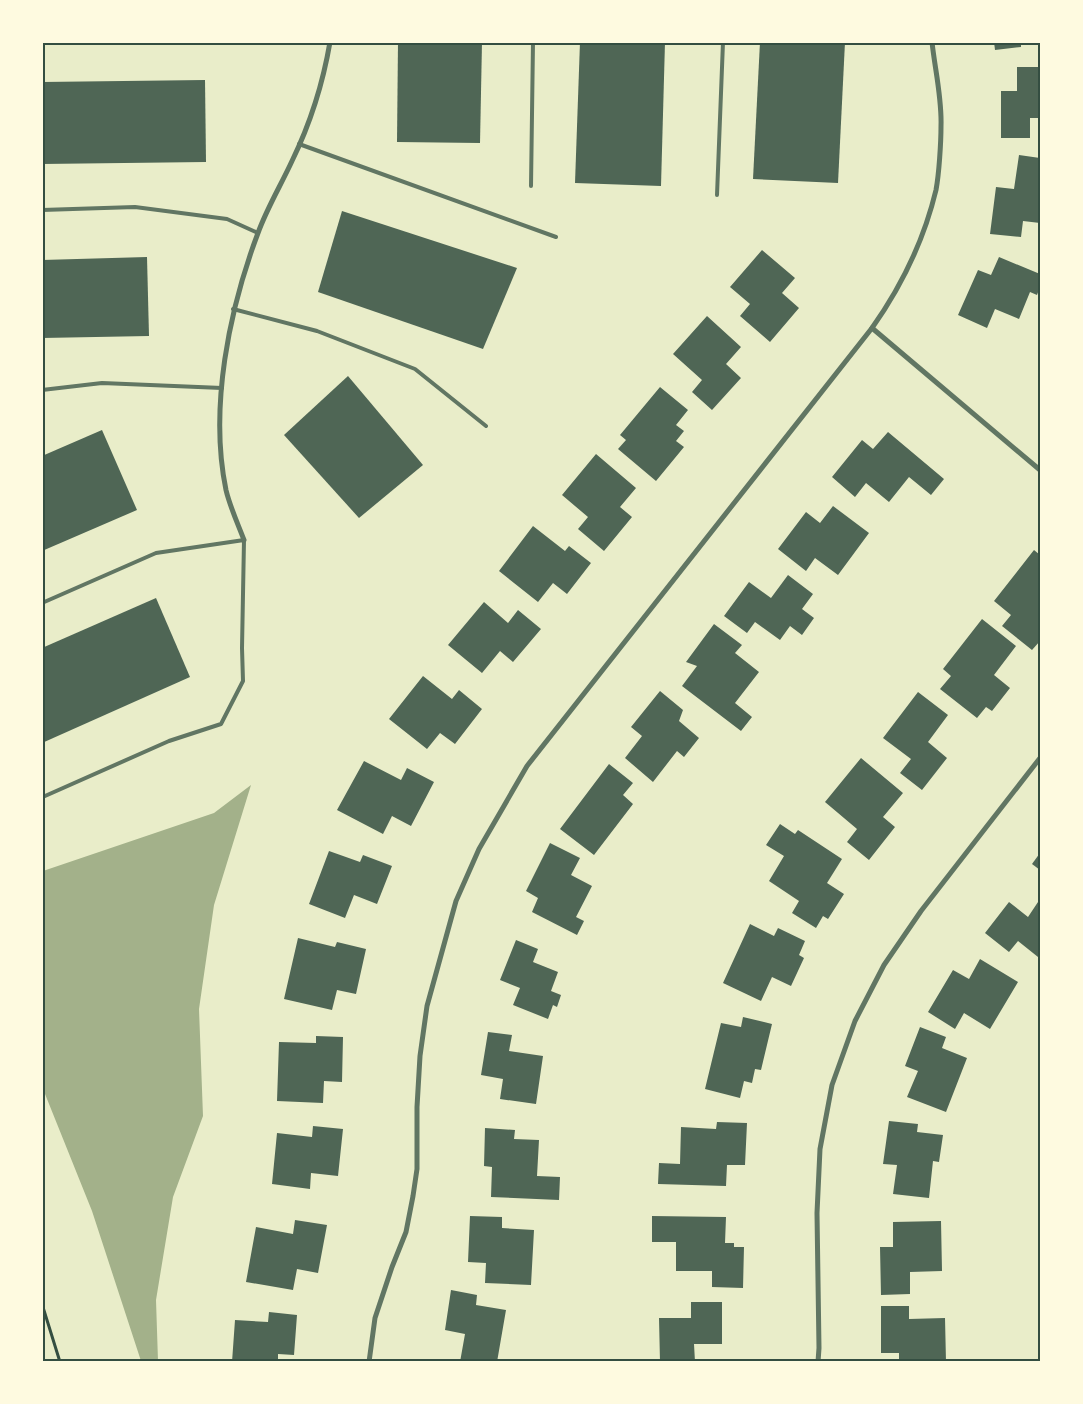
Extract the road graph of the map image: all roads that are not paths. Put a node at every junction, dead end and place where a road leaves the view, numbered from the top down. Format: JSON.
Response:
{"nodes":[{"id":1,"x":330,"y":42,"type":"edge"},
{"id":2,"x":533,"y":42,"type":"edge"},
{"id":3,"x":723,"y":42,"type":"edge"},
{"id":4,"x":932,"y":42,"type":"edge"},
{"id":5,"x":299,"y":144,"type":"junction"},
{"id":6,"x":531,"y":186,"type":"dead end"},
{"id":7,"x":717,"y":195,"type":"dead end"},
{"id":8,"x":42,"y":210,"type":"edge"},
{"id":9,"x":258,"y":233,"type":"junction"},
{"id":10,"x":556,"y":236,"type":"dead end"},
{"id":11,"x":233,"y":309,"type":"junction"},
{"id":12,"x":872,"y":328,"type":"junction"},
{"id":13,"x":222,"y":388,"type":"junction"},
{"id":14,"x":42,"y":390,"type":"edge"},
{"id":15,"x":486,"y":426,"type":"dead end"},
{"id":16,"x":1040,"y":470,"type":"edge"},
{"id":17,"x":244,"y":540,"type":"junction"},
{"id":18,"x":42,"y":603,"type":"edge"},
{"id":19,"x":1040,"y":758,"type":"edge"},
{"id":20,"x":45,"y":796,"type":"dead end"},
{"id":21,"x":369,"y":1362,"type":"edge"},
{"id":22,"x":818,"y":1362,"type":"edge"}],
"edges":[{"from":1,"to":5,"type":"street"},
{"from":2,"to":6,"type":"lane"},
{"from":3,"to":7,"type":"lane"},
{"from":4,"to":12,"type":"street"},
{"from":5,"to":9,"type":"street"},
{"from":5,"to":10,"type":"lane"},
{"from":8,"to":9,"type":"lane"},
{"from":9,"to":11,"type":"street"},
{"from":11,"to":13,"type":"street"},
{"from":11,"to":15,"type":"lane"},
{"from":12,"to":16,"type":"street"},
{"from":12,"to":21,"type":"street"},
{"from":13,"to":14,"type":"lane"},
{"from":13,"to":17,"type":"street"},
{"from":17,"to":18,"type":"lane"},
{"from":17,"to":20,"type":"lane"},
{"from":19,"to":22,"type":"street"}]}
